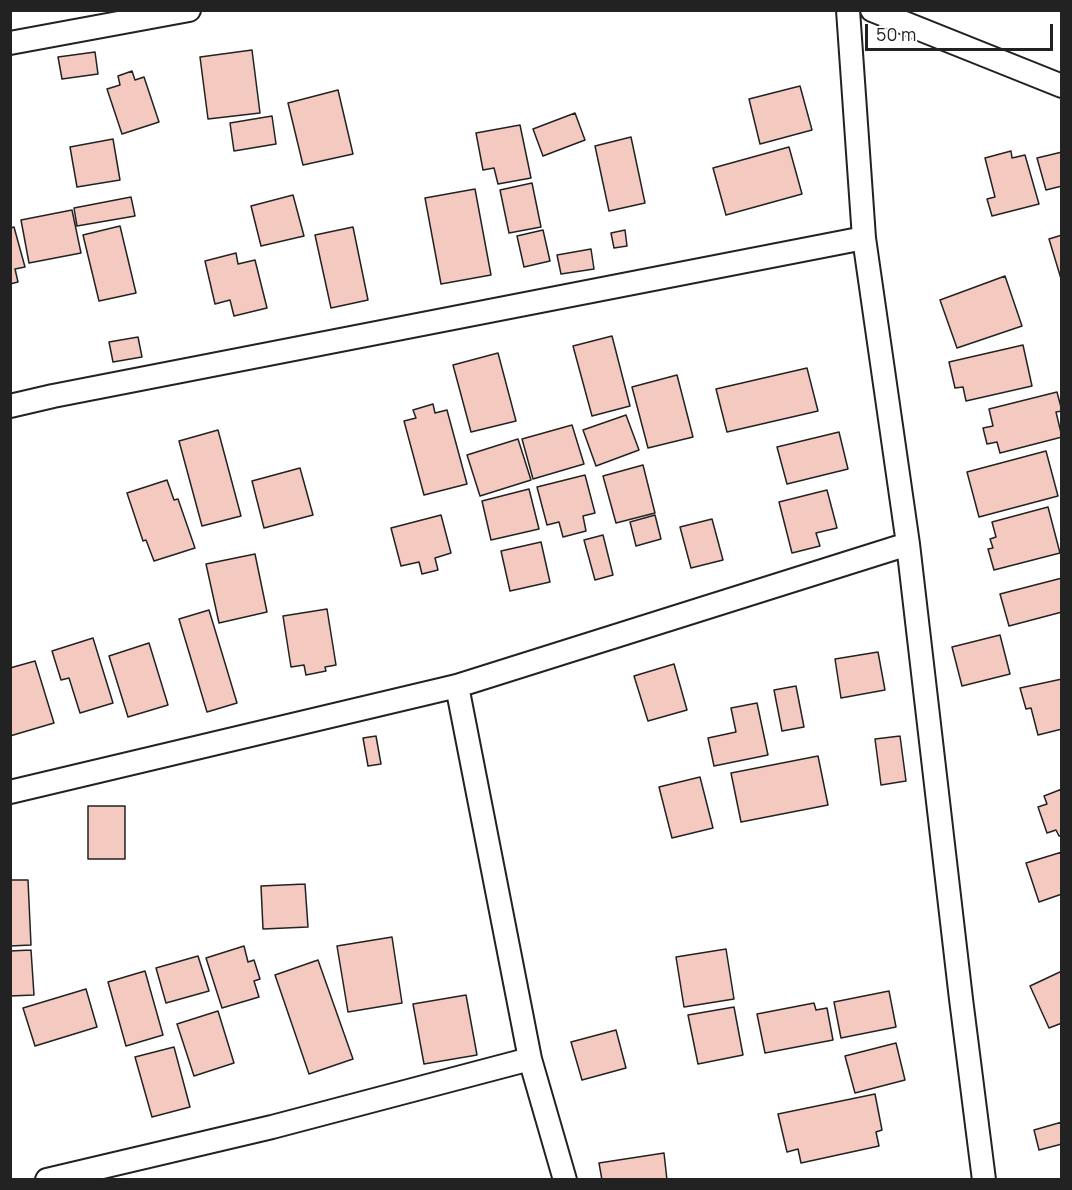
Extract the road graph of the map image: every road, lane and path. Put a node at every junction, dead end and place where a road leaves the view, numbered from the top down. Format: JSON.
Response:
{"nodes":[{"id":1,"x":189,"y":10,"type":"edge"},
{"id":2,"x":848,"y":10,"type":"edge"},
{"id":3,"x":872,"y":10,"type":"edge"},
{"id":4,"x":10,"y":43,"type":"edge"},
{"id":5,"x":1062,"y":86,"type":"edge"},
{"id":6,"x":864,"y":238,"type":"junction"},
{"id":7,"x":10,"y":406,"type":"edge"},
{"id":8,"x":908,"y":544,"type":"junction"},
{"id":9,"x":457,"y":686,"type":"junction"},
{"id":10,"x":10,"y":792,"type":"edge"},
{"id":11,"x":530,"y":1059,"type":"junction"},
{"id":12,"x":47,"y":1179,"type":"edge"},
{"id":13,"x":565,"y":1179,"type":"edge"},
{"id":14,"x":984,"y":1179,"type":"edge"}],
"edges":[{"from":1,"to":4,"type":"street"},
{"from":2,"to":6,"type":"street"},
{"from":3,"to":5,"type":"street"},
{"from":6,"to":7,"type":"street"},
{"from":6,"to":8,"type":"street"},
{"from":8,"to":9,"type":"street"},
{"from":8,"to":14,"type":"street"},
{"from":9,"to":10,"type":"street"},
{"from":9,"to":11,"type":"street"},
{"from":11,"to":12,"type":"street"},
{"from":11,"to":13,"type":"street"}]}
